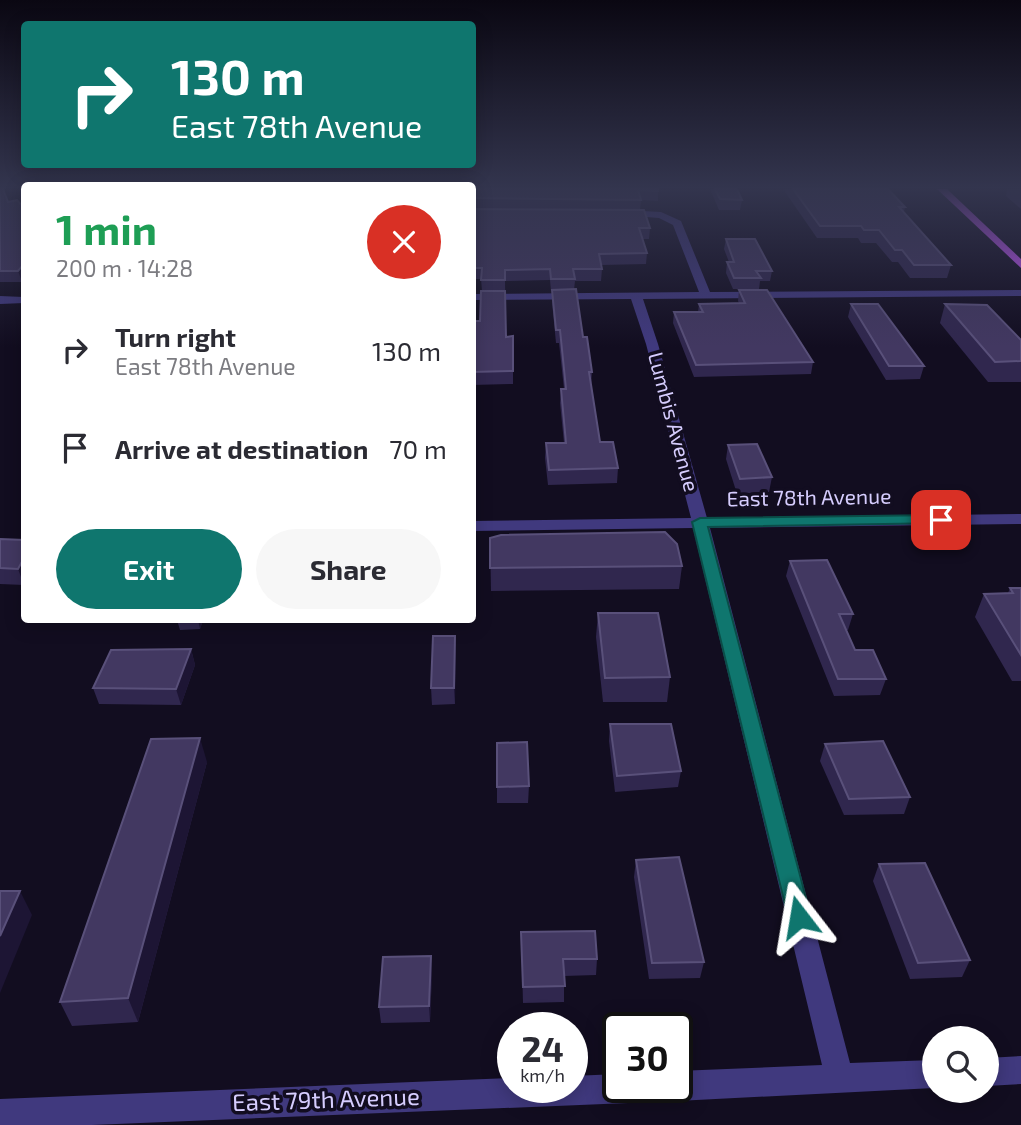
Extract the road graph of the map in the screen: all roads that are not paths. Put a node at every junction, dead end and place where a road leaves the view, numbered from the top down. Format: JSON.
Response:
{"nodes":[{"id":1,"x":684,"y":242,"type":"edge"},
{"id":2,"x":997,"y":242,"type":"edge"},
{"id":3,"x":1021,"y":265,"type":"edge"},
{"id":4,"x":1021,"y":293,"type":"edge"},
{"id":5,"x":706,"y":295,"type":"junction"},
{"id":6,"x":636,"y":296,"type":"junction"},
{"id":7,"x":476,"y":297,"type":"edge"},
{"id":8,"x":0,"y":300,"type":"edge"},
{"id":9,"x":21,"y":300,"type":"edge"},
{"id":10,"x":1021,"y":519,"type":"edge"},
{"id":11,"x":700,"y":522,"type":"junction"},
{"id":12,"x":476,"y":526,"type":"edge"},
{"id":13,"x":1021,"y":1070,"type":"edge"},
{"id":14,"x":999,"y":1071,"type":"edge"},
{"id":15,"x":922,"y":1075,"type":"edge"},
{"id":16,"x":840,"y":1079,"type":"junction"},
{"id":17,"x":693,"y":1085,"type":"edge"},
{"id":18,"x":602,"y":1089,"type":"edge"},
{"id":19,"x":0,"y":1114,"type":"edge"}],
"edges":[{"from":1,"to":5,"type":"street"},
{"from":2,"to":3,"type":"main road"},
{"from":4,"to":5,"type":"street"},
{"from":5,"to":6,"type":"street"},
{"from":6,"to":7,"type":"street"},
{"from":6,"to":11,"type":"street","name":"Lumbis Avenue"},
{"from":8,"to":9,"type":"street"},
{"from":10,"to":11,"type":"street","name":"East 78th Avenue"},
{"from":11,"to":12,"type":"street","name":"East 78th Avenue"},
{"from":11,"to":16,"type":"street","name":"Lumbis Avenue"},
{"from":13,"to":14,"type":"street"},
{"from":15,"to":16,"type":"street"},
{"from":16,"to":17,"type":"street"},
{"from":18,"to":19,"type":"street","name":"East 79th Avenue"}]}
